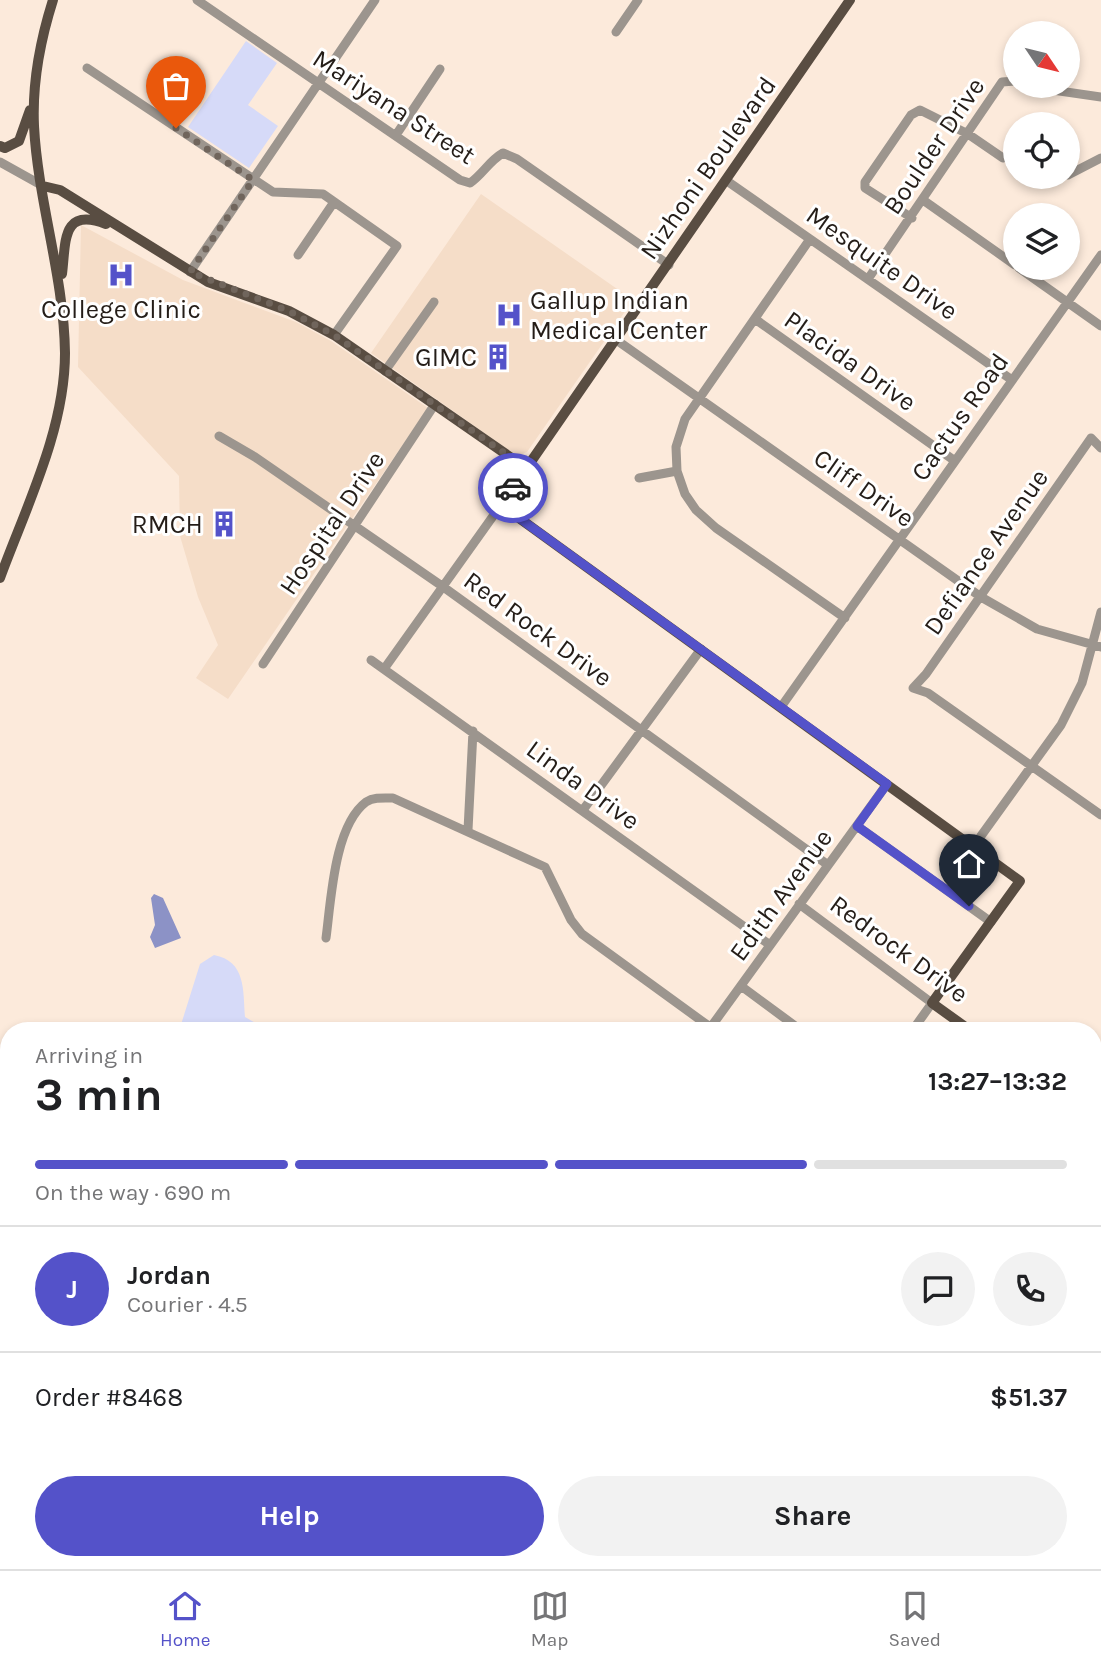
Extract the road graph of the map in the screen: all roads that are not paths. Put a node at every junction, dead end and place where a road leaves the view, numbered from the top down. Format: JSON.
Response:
{"nodes":[{"id":1,"x":53,"y":0,"type":"edge"},
{"id":2,"x":197,"y":0,"type":"edge"},
{"id":3,"x":375,"y":0,"type":"edge"},
{"id":4,"x":638,"y":0,"type":"edge"},
{"id":5,"x":850,"y":0,"type":"edge"},
{"id":6,"x":616,"y":32,"type":"dead end"},
{"id":7,"x":87,"y":68,"type":"dead end"},
{"id":8,"x":440,"y":69,"type":"dead end"},
{"id":9,"x":1003,"y":82,"type":"edge"},
{"id":10,"x":318,"y":83,"type":"junction"},
{"id":11,"x":1080,"y":93,"type":"edge"},
{"id":12,"x":34,"y":97,"type":"junction"},
{"id":13,"x":1101,"y":97,"type":"edge"},
{"id":14,"x":968,"y":134,"type":"junction"},
{"id":15,"x":396,"y":135,"type":"junction"},
{"id":16,"x":0,"y":146,"type":"edge"},
{"id":17,"x":1003,"y":158,"type":"dead end"},
{"id":18,"x":1101,"y":158,"type":"edge"},
{"id":19,"x":0,"y":162,"type":"edge"},
{"id":20,"x":1080,"y":168,"type":"edge"},
{"id":21,"x":253,"y":180,"type":"junction"},
{"id":22,"x":727,"y":181,"type":"junction"},
{"id":23,"x":43,"y":186,"type":"junction"},
{"id":24,"x":923,"y":200,"type":"junction"},
{"id":25,"x":334,"y":202,"type":"junction"},
{"id":26,"x":912,"y":218,"type":"junction"},
{"id":27,"x":128,"y":233,"type":"junction"},
{"id":28,"x":810,"y":239,"type":"junction"},
{"id":29,"x":298,"y":255,"type":"dead end"},
{"id":30,"x":1101,"y":255,"type":"edge"},
{"id":31,"x":1003,"y":257,"type":"edge"},
{"id":32,"x":669,"y":265,"type":"junction"},
{"id":33,"x":190,"y":272,"type":"junction"},
{"id":34,"x":868,"y":279,"type":"junction"},
{"id":35,"x":1036,"y":280,"type":"edge"},
{"id":36,"x":60,"y":287,"type":"junction"},
{"id":37,"x":434,"y":302,"type":"dead end"},
{"id":38,"x":1067,"y":302,"type":"junction"},
{"id":39,"x":755,"y":319,"type":"junction"},
{"id":40,"x":1101,"y":326,"type":"edge"},
{"id":41,"x":334,"y":335,"type":"junction"},
{"id":42,"x":615,"y":339,"type":"junction"},
{"id":43,"x":385,"y":371,"type":"junction"},
{"id":44,"x":1012,"y":380,"type":"junction"},
{"id":45,"x":699,"y":398,"type":"junction"},
{"id":46,"x":435,"y":404,"type":"junction"},
{"id":47,"x":219,"y":436,"type":"dead end"},
{"id":48,"x":1101,"y":448,"type":"edge"},
{"id":49,"x":954,"y":461,"type":"junction"},
{"id":50,"x":526,"y":468,"type":"junction"},
{"id":51,"x":677,"y":471,"type":"junction"},
{"id":52,"x":639,"y":478,"type":"dead end"},
{"id":53,"x":501,"y":505,"type":"junction"},
{"id":54,"x":355,"y":526,"type":"junction"},
{"id":55,"x":900,"y":539,"type":"junction"},
{"id":56,"x":0,"y":578,"type":"edge"},
{"id":57,"x":442,"y":586,"type":"junction"},
{"id":58,"x":981,"y":597,"type":"junction"},
{"id":59,"x":1101,"y":612,"type":"edge"},
{"id":60,"x":845,"y":618,"type":"junction"},
{"id":61,"x":1096,"y":645,"type":"edge"},
{"id":62,"x":701,"y":649,"type":"junction"},
{"id":63,"x":371,"y":660,"type":"dead end"},
{"id":64,"x":263,"y":664,"type":"dead end"},
{"id":65,"x":384,"y":669,"type":"junction"},
{"id":66,"x":781,"y":707,"type":"junction"},
{"id":67,"x":642,"y":730,"type":"junction"},
{"id":68,"x":473,"y":732,"type":"junction"},
{"id":69,"x":1032,"y":766,"type":"junction"},
{"id":70,"x":887,"y":784,"type":"junction"},
{"id":71,"x":583,"y":810,"type":"junction"},
{"id":72,"x":1101,"y":815,"type":"edge"},
{"id":73,"x":857,"y":826,"type":"junction"},
{"id":74,"x":468,"y":830,"type":"junction"},
{"id":75,"x":973,"y":847,"type":"junction"},
{"id":76,"x":828,"y":865,"type":"junction"},
{"id":77,"x":799,"y":904,"type":"junction"},
{"id":78,"x":991,"y":922,"type":"junction"},
{"id":79,"x":326,"y":938,"type":"dead end"},
{"id":80,"x":770,"y":945,"type":"junction"},
{"id":81,"x":741,"y":986,"type":"junction"},
{"id":82,"x":932,"y":1003,"type":"junction"},
{"id":83,"x":700,"y":1022,"type":"edge"},
{"id":84,"x":714,"y":1022,"type":"edge"},
{"id":85,"x":790,"y":1022,"type":"edge"},
{"id":86,"x":918,"y":1022,"type":"edge"},
{"id":87,"x":958,"y":1022,"type":"edge"}],
"edges":[{"from":1,"to":12,"type":"main road"},
{"from":2,"to":10,"type":"street","name":"Mariyana Street"},
{"from":3,"to":10,"type":"street"},
{"from":4,"to":6,"type":"street"},
{"from":5,"to":22,"type":"main road","name":"Nizhoni Boulevard"},
{"from":7,"to":21,"type":"street"},
{"from":8,"to":15,"type":"street"},
{"from":9,"to":14,"type":"street","name":"Boulder Drive"},
{"from":10,"to":15,"type":"street","name":"Mariyana Street"},
{"from":10,"to":21,"type":"street"},
{"from":11,"to":13,"type":"street","name":"Boulder Drive"},
{"from":12,"to":16,"type":"main road"},
{"from":12,"to":23,"type":"main road"},
{"from":14,"to":17,"type":"street"},
{"from":14,"to":24,"type":"street","name":"Boulder Drive"},
{"from":14,"to":26,"type":"street"},
{"from":15,"to":32,"type":"street","name":"Mariyana Street"},
{"from":18,"to":20,"type":"street"},
{"from":19,"to":23,"type":"street"},
{"from":21,"to":25,"type":"street"},
{"from":21,"to":33,"type":"street"},
{"from":22,"to":28,"type":"street","name":"Mesquite Drive"},
{"from":22,"to":32,"type":"main road","name":"Nizhoni Boulevard"},
{"from":23,"to":27,"type":"main road"},
{"from":23,"to":36,"type":"main road"},
{"from":24,"to":26,"type":"street","name":"Boulder Drive"},
{"from":24,"to":31,"type":"street"},
{"from":25,"to":29,"type":"street"},
{"from":25,"to":41,"type":"street"},
{"from":26,"to":34,"type":"street","name":"Boulder Drive"},
{"from":27,"to":33,"type":"main road"},
{"from":27,"to":36,"type":"main road"},
{"from":28,"to":34,"type":"street","name":"Mesquite Drive"},
{"from":28,"to":39,"type":"street"},
{"from":30,"to":38,"type":"street","name":"Cactus Road"},
{"from":32,"to":42,"type":"main road","name":"Nizhoni Boulevard"},
{"from":33,"to":41,"type":"main road"},
{"from":34,"to":44,"type":"street","name":"Mesquite Drive"},
{"from":35,"to":38,"type":"street"},
{"from":36,"to":56,"type":"main road"},
{"from":37,"to":43,"type":"street"},
{"from":38,"to":40,"type":"street"},
{"from":38,"to":44,"type":"street","name":"Cactus Road"},
{"from":39,"to":45,"type":"street"},
{"from":39,"to":49,"type":"street","name":"Placida Drive"},
{"from":41,"to":43,"type":"main road"},
{"from":42,"to":45,"type":"street","name":"Cliff Drive"},
{"from":42,"to":50,"type":"main road","name":"Nizhoni Boulevard"},
{"from":43,"to":46,"type":"main road"},
{"from":44,"to":49,"type":"street","name":"Cactus Road"},
{"from":45,"to":51,"type":"street"},
{"from":45,"to":55,"type":"street","name":"Cliff Drive"},
{"from":46,"to":50,"type":"main road"},
{"from":46,"to":54,"type":"street","name":"Hospital Drive"},
{"from":47,"to":54,"type":"street","name":"Red Rock Drive"},
{"from":48,"to":58,"type":"street","name":"Defiance Avenue"},
{"from":49,"to":55,"type":"street","name":"Cactus Road"},
{"from":50,"to":53,"type":"main road","name":"Nizhoni Boulevard"},
{"from":51,"to":52,"type":"street"},
{"from":51,"to":60,"type":"street"},
{"from":53,"to":57,"type":"street","name":"Nizhoni Boulevard"},
{"from":53,"to":62,"type":"main road"},
{"from":54,"to":57,"type":"street","name":"Red Rock Drive"},
{"from":54,"to":64,"type":"street","name":"Hospital Drive"},
{"from":55,"to":58,"type":"street","name":"Cliff Drive"},
{"from":55,"to":60,"type":"street","name":"Cactus Road"},
{"from":57,"to":65,"type":"street","name":"Nizhoni Boulevard"},
{"from":57,"to":67,"type":"street","name":"Red Rock Drive"},
{"from":58,"to":61,"type":"street","name":"Cliff Drive"},
{"from":58,"to":69,"type":"street","name":"Defiance Avenue"},
{"from":59,"to":61,"type":"street"},
{"from":60,"to":66,"type":"street","name":"Cactus Road"},
{"from":61,"to":69,"type":"street"},
{"from":62,"to":66,"type":"main road"},
{"from":62,"to":67,"type":"street"},
{"from":63,"to":65,"type":"street","name":"Linda Drive"},
{"from":65,"to":68,"type":"street","name":"Linda Drive"},
{"from":66,"to":70,"type":"main road"},
{"from":67,"to":71,"type":"street"},
{"from":67,"to":76,"type":"street","name":"Red Rock Drive"},
{"from":68,"to":71,"type":"street","name":"Linda Drive"},
{"from":68,"to":74,"type":"street"},
{"from":69,"to":72,"type":"street"},
{"from":69,"to":75,"type":"street"},
{"from":70,"to":73,"type":"street","name":"Edith Avenue"},
{"from":70,"to":75,"type":"main road"},
{"from":71,"to":80,"type":"street","name":"Linda Drive"},
{"from":73,"to":76,"type":"street","name":"Edith Avenue"},
{"from":73,"to":78,"type":"street"},
{"from":74,"to":79,"type":"street"},
{"from":74,"to":83,"type":"street"},
{"from":75,"to":78,"type":"main road"},
{"from":76,"to":77,"type":"street","name":"Edith Avenue"},
{"from":77,"to":80,"type":"street","name":"Edith Avenue"},
{"from":77,"to":82,"type":"street","name":"Redrock Drive"},
{"from":78,"to":82,"type":"main road"},
{"from":80,"to":81,"type":"street","name":"Edith Avenue"},
{"from":81,"to":84,"type":"street","name":"Edith Avenue"},
{"from":81,"to":85,"type":"street"},
{"from":82,"to":86,"type":"street"},
{"from":82,"to":87,"type":"main road","name":"Redrock Drive"}]}
